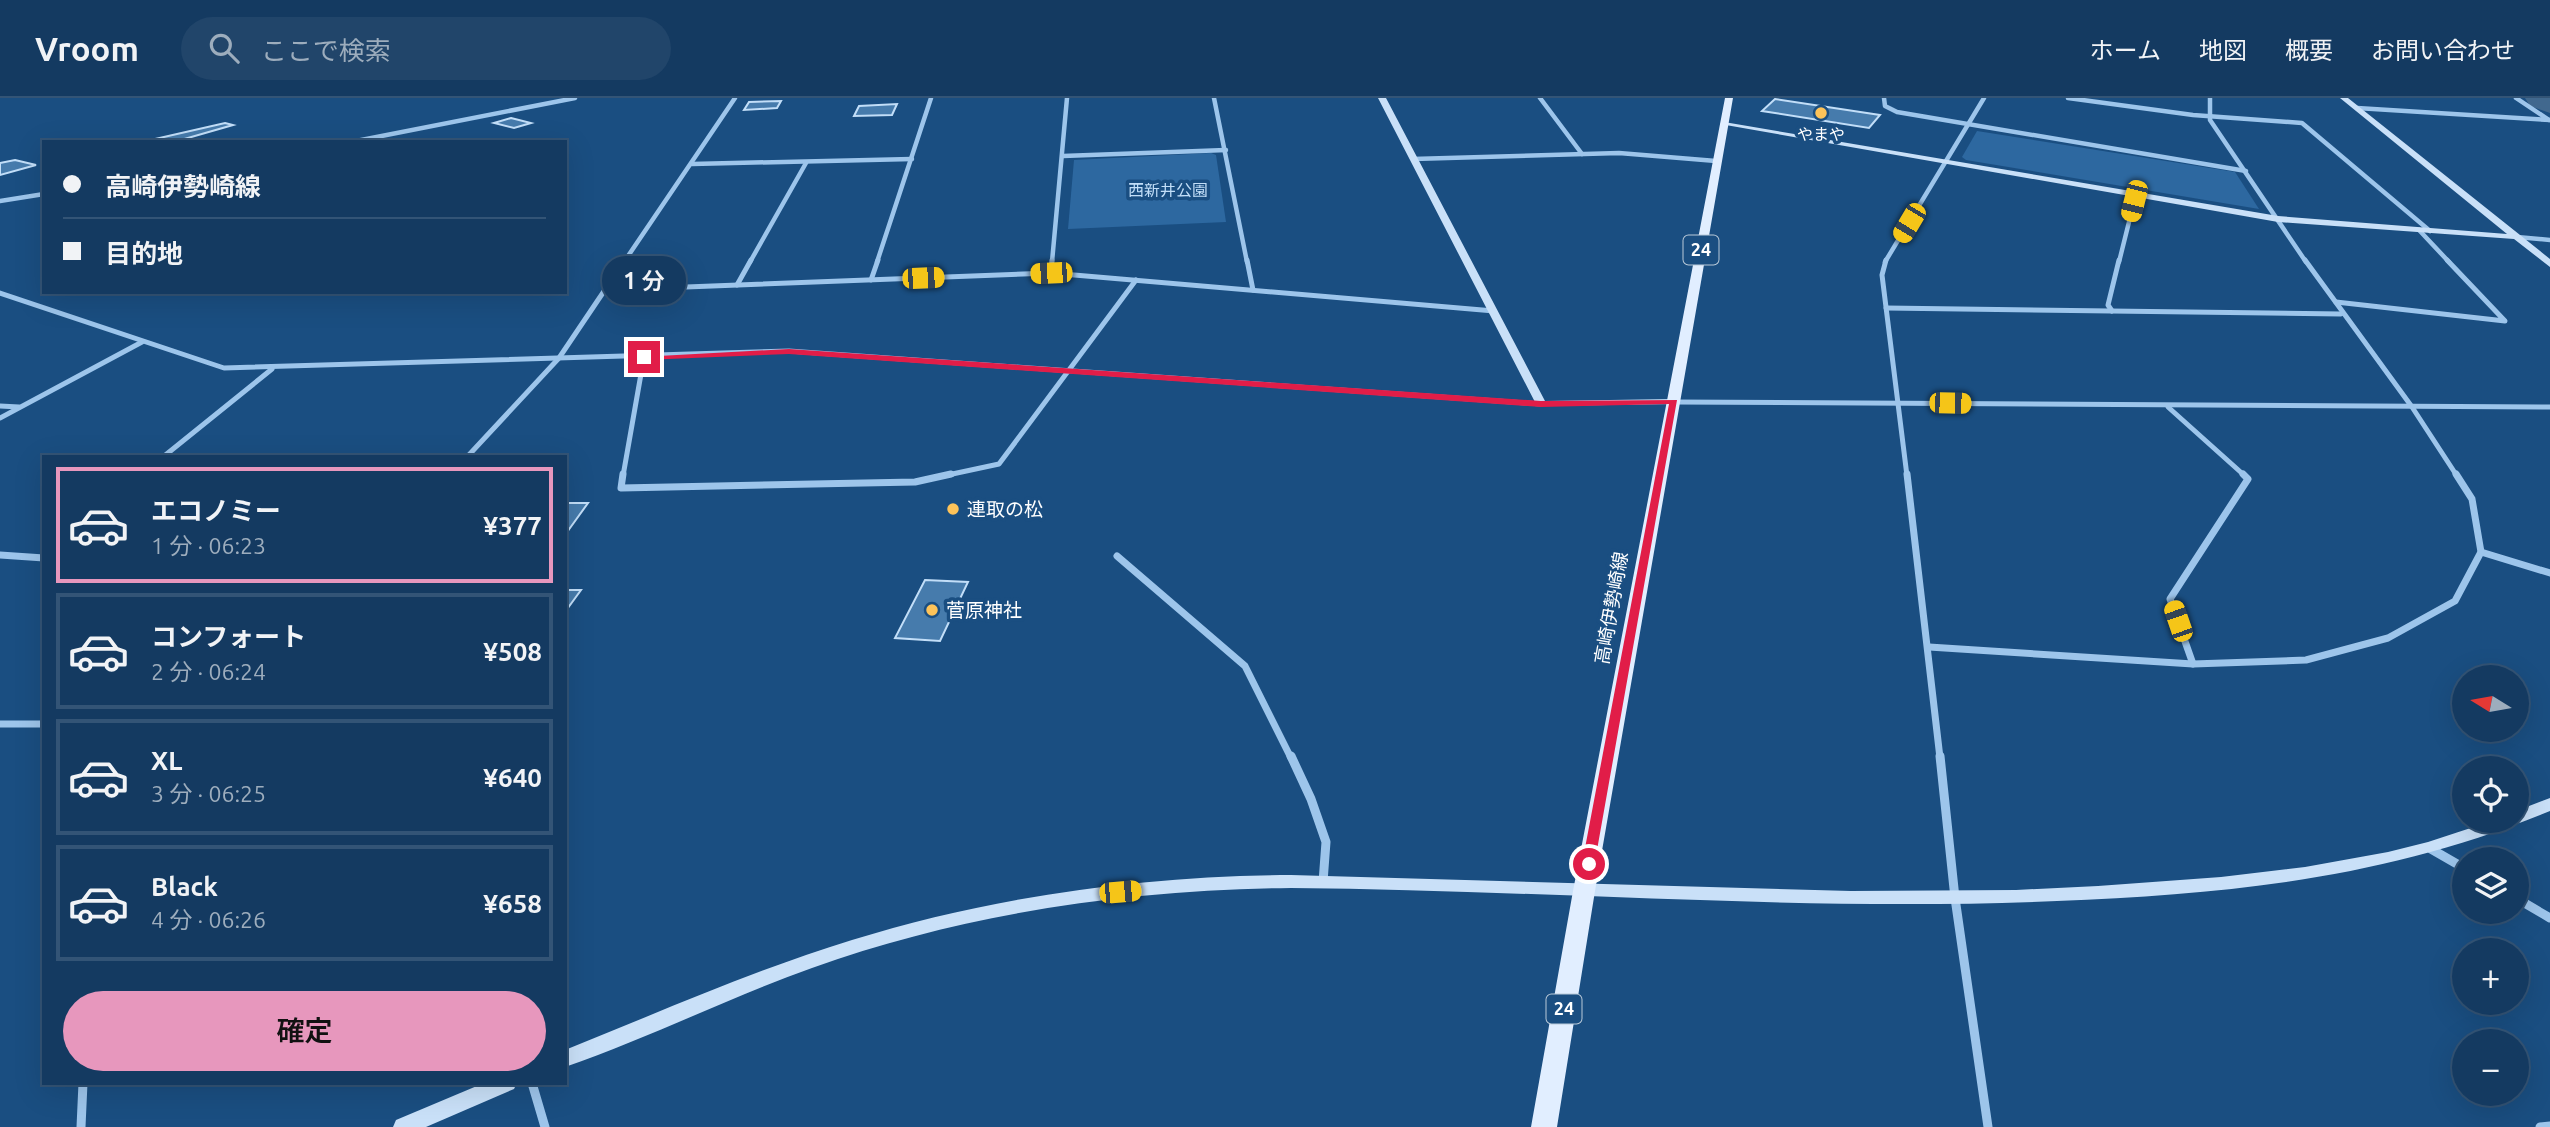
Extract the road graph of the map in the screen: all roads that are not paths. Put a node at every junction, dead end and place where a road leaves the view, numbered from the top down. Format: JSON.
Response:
{"nodes":[{"id":1,"x":575,"y":98,"type":"edge"},
{"id":2,"x":735,"y":98,"type":"edge"},
{"id":3,"x":931,"y":98,"type":"edge"},
{"id":4,"x":1067,"y":98,"type":"edge"},
{"id":5,"x":1214,"y":98,"type":"edge"},
{"id":6,"x":1382,"y":98,"type":"edge"},
{"id":7,"x":1540,"y":98,"type":"edge"},
{"id":8,"x":1729,"y":98,"type":"edge"},
{"id":9,"x":1884,"y":98,"type":"edge"},
{"id":10,"x":1984,"y":98,"type":"edge"},
{"id":11,"x":2068,"y":98,"type":"edge"},
{"id":12,"x":2210,"y":98,"type":"edge"},
{"id":13,"x":2344,"y":98,"type":"edge"},
{"id":14,"x":2516,"y":98,"type":"edge"},
{"id":15,"x":2357,"y":108,"type":"junction"},
{"id":16,"x":2210,"y":116,"type":"junction"},
{"id":17,"x":2550,"y":120,"type":"edge"},
{"id":18,"x":1968,"y":123,"type":"junction"},
{"id":19,"x":1724,"y":124,"type":"junction"},
{"id":20,"x":361,"y":140,"type":"edge"},
{"id":21,"x":1226,"y":150,"type":"junction"},
{"id":22,"x":1582,"y":154,"type":"junction"},
{"id":23,"x":1063,"y":156,"type":"junction"},
{"id":24,"x":912,"y":159,"type":"junction"},
{"id":25,"x":1413,"y":159,"type":"junction"},
{"id":26,"x":1947,"y":160,"type":"junction"},
{"id":27,"x":1717,"y":161,"type":"junction"},
{"id":28,"x":806,"y":163,"type":"junction"},
{"id":29,"x":692,"y":164,"type":"junction"},
{"id":30,"x":2246,"y":171,"type":"junction"},
{"id":31,"x":42,"y":194,"type":"edge"},
{"id":32,"x":2136,"y":194,"type":"junction"},
{"id":33,"x":0,"y":201,"type":"edge"},
{"id":34,"x":2278,"y":219,"type":"junction"},
{"id":35,"x":2419,"y":230,"type":"junction"},
{"id":36,"x":2430,"y":231,"type":"junction"},
{"id":37,"x":2517,"y":237,"type":"junction"},
{"id":38,"x":2550,"y":240,"type":"edge"},
{"id":39,"x":2550,"y":264,"type":"edge"},
{"id":40,"x":1051,"y":273,"type":"junction"},
{"id":41,"x":872,"y":280,"type":"junction"},
{"id":42,"x":1136,"y":280,"type":"junction"},
{"id":43,"x":737,"y":285,"type":"junction"},
{"id":44,"x":608,"y":290,"type":"junction"},
{"id":45,"x":1253,"y":290,"type":"junction"},
{"id":46,"x":0,"y":293,"type":"edge"},
{"id":47,"x":2336,"y":302,"type":"junction"},
{"id":48,"x":1886,"y":308,"type":"junction"},
{"id":49,"x":1494,"y":311,"type":"junction"},
{"id":50,"x":2112,"y":311,"type":"junction"},
{"id":51,"x":2341,"y":314,"type":"junction"},
{"id":52,"x":142,"y":342,"type":"junction"},
{"id":53,"x":644,"y":357,"type":"junction"},
{"id":54,"x":559,"y":358,"type":"junction"},
{"id":55,"x":273,"y":369,"type":"junction"},
{"id":56,"x":1070,"y":372,"type":"junction"},
{"id":57,"x":1674,"y":402,"type":"junction"},
{"id":58,"x":1896,"y":403,"type":"junction"},
{"id":59,"x":1541,"y":404,"type":"junction"},
{"id":60,"x":0,"y":406,"type":"edge"},
{"id":61,"x":20,"y":407,"type":"junction"},
{"id":62,"x":2168,"y":407,"type":"junction"},
{"id":63,"x":2412,"y":407,"type":"junction"},
{"id":64,"x":2550,"y":407,"type":"edge"},
{"id":65,"x":0,"y":418,"type":"edge"},
{"id":66,"x":166,"y":455,"type":"edge"},
{"id":67,"x":469,"y":455,"type":"edge"},
{"id":68,"x":2481,"y":552,"type":"junction"},
{"id":69,"x":0,"y":555,"type":"edge"},
{"id":70,"x":42,"y":556,"type":"edge"},
{"id":71,"x":1116,"y":556,"type":"dead end"},
{"id":72,"x":2550,"y":573,"type":"edge"},
{"id":73,"x":1929,"y":647,"type":"junction"},
{"id":74,"x":2193,"y":664,"type":"junction"},
{"id":75,"x":42,"y":724,"type":"edge"},
{"id":76,"x":1,"y":725,"type":"edge"},
{"id":77,"x":2550,"y":804,"type":"edge"},
{"id":78,"x":2529,"y":813,"type":"edge"},
{"id":79,"x":2476,"y":833,"type":"edge"},
{"id":80,"x":2431,"y":849,"type":"junction"},
{"id":81,"x":2452,"y":861,"type":"edge"},
{"id":82,"x":1323,"y":882,"type":"junction"},
{"id":83,"x":1584,"y":891,"type":"junction"},
{"id":84,"x":1955,"y":898,"type":"junction"},
{"id":85,"x":2529,"y":906,"type":"edge"},
{"id":86,"x":2550,"y":918,"type":"edge"},
{"id":87,"x":567,"y":1058,"type":"edge"},
{"id":88,"x":83,"y":1085,"type":"edge"},
{"id":89,"x":502,"y":1085,"type":"edge"},
{"id":90,"x":533,"y":1085,"type":"edge"},
{"id":91,"x":2550,"y":1126,"type":"edge"},
{"id":92,"x":80,"y":1127,"type":"edge"},
{"id":93,"x":403,"y":1127,"type":"edge"},
{"id":94,"x":545,"y":1127,"type":"edge"},
{"id":95,"x":1544,"y":1127,"type":"edge"},
{"id":96,"x":1987,"y":1127,"type":"edge"},
{"id":97,"x":2540,"y":1127,"type":"edge"}],
"edges":[{"from":1,"to":20,"type":"street"},
{"from":2,"to":29,"type":"street"},
{"from":3,"to":24,"type":"street"},
{"from":4,"to":23,"type":"street"},
{"from":5,"to":21,"type":"street"},
{"from":6,"to":25,"type":"street"},
{"from":7,"to":22,"type":"street"},
{"from":8,"to":19,"type":"main road","name":"高崎伊勢崎線","number":"24"},
{"from":9,"to":18,"type":"street"},
{"from":10,"to":18,"type":"street"},
{"from":11,"to":16,"type":"street"},
{"from":12,"to":16,"type":"street"},
{"from":13,"to":15,"type":"street"},
{"from":14,"to":17,"type":"street"},
{"from":15,"to":17,"type":"street"},
{"from":15,"to":37,"type":"street"},
{"from":16,"to":30,"type":"street"},
{"from":16,"to":36,"type":"street"},
{"from":18,"to":26,"type":"street"},
{"from":18,"to":30,"type":"street"},
{"from":19,"to":26,"type":"street"},
{"from":19,"to":27,"type":"main road","name":"高崎伊勢崎線","number":"24"},
{"from":21,"to":23,"type":"street"},
{"from":21,"to":45,"type":"street"},
{"from":22,"to":25,"type":"street"},
{"from":22,"to":27,"type":"street"},
{"from":23,"to":40,"type":"street"},
{"from":24,"to":28,"type":"street"},
{"from":24,"to":41,"type":"street"},
{"from":25,"to":49,"type":"street"},
{"from":26,"to":32,"type":"street"},
{"from":26,"to":48,"type":"street"},
{"from":27,"to":57,"type":"main road","name":"高崎伊勢崎線","number":"24"},
{"from":28,"to":29,"type":"street"},
{"from":28,"to":43,"type":"street"},
{"from":29,"to":44,"type":"street"},
{"from":30,"to":34,"type":"street"},
{"from":31,"to":33,"type":"street"},
{"from":32,"to":34,"type":"street"},
{"from":32,"to":50,"type":"street"},
{"from":34,"to":35,"type":"street"},
{"from":34,"to":47,"type":"street"},
{"from":35,"to":36,"type":"street"},
{"from":35,"to":47,"type":"street"},
{"from":36,"to":37,"type":"street"},
{"from":37,"to":38,"type":"street"},
{"from":37,"to":39,"type":"street"},
{"from":40,"to":41,"type":"street"},
{"from":40,"to":42,"type":"street"},
{"from":41,"to":43,"type":"street"},
{"from":42,"to":45,"type":"street"},
{"from":42,"to":56,"type":"street"},
{"from":43,"to":44,"type":"street"},
{"from":44,"to":54,"type":"street"},
{"from":45,"to":49,"type":"street"},
{"from":46,"to":52,"type":"street"},
{"from":47,"to":51,"type":"street"},
{"from":48,"to":50,"type":"street"},
{"from":48,"to":58,"type":"street"},
{"from":49,"to":59,"type":"street"},
{"from":50,"to":51,"type":"street"},
{"from":51,"to":63,"type":"street"},
{"from":52,"to":55,"type":"street"},
{"from":52,"to":61,"type":"street"},
{"from":53,"to":54,"type":"street"},
{"from":53,"to":56,"type":"street"},
{"from":53,"to":56,"type":"street"},
{"from":54,"to":55,"type":"street"},
{"from":54,"to":67,"type":"street"},
{"from":55,"to":66,"type":"street"},
{"from":56,"to":59,"type":"street"},
{"from":57,"to":58,"type":"street"},
{"from":57,"to":59,"type":"street"},
{"from":57,"to":83,"type":"main road","name":"高崎伊勢崎線","number":"24"},
{"from":58,"to":62,"type":"street"},
{"from":58,"to":73,"type":"street"},
{"from":60,"to":61,"type":"street"},
{"from":61,"to":65,"type":"street"},
{"from":62,"to":63,"type":"street"},
{"from":62,"to":74,"type":"street"},
{"from":63,"to":64,"type":"street"},
{"from":63,"to":68,"type":"street"},
{"from":68,"to":72,"type":"street"},
{"from":68,"to":74,"type":"street"},
{"from":69,"to":70,"type":"street"},
{"from":71,"to":82,"type":"street"},
{"from":73,"to":74,"type":"street"},
{"from":73,"to":84,"type":"street"},
{"from":75,"to":76,"type":"street"},
{"from":77,"to":78,"type":"street"},
{"from":79,"to":80,"type":"street"},
{"from":80,"to":81,"type":"street"},
{"from":80,"to":84,"type":"street"},
{"from":82,"to":83,"type":"street"},
{"from":82,"to":87,"type":"street"},
{"from":83,"to":84,"type":"street"},
{"from":83,"to":95,"type":"main road","name":"高崎伊勢崎線","number":"24"},
{"from":84,"to":96,"type":"street"},
{"from":85,"to":86,"type":"street"},
{"from":88,"to":92,"type":"street"},
{"from":89,"to":93,"type":"street"},
{"from":90,"to":94,"type":"street"},
{"from":91,"to":97,"type":"street"}]}
